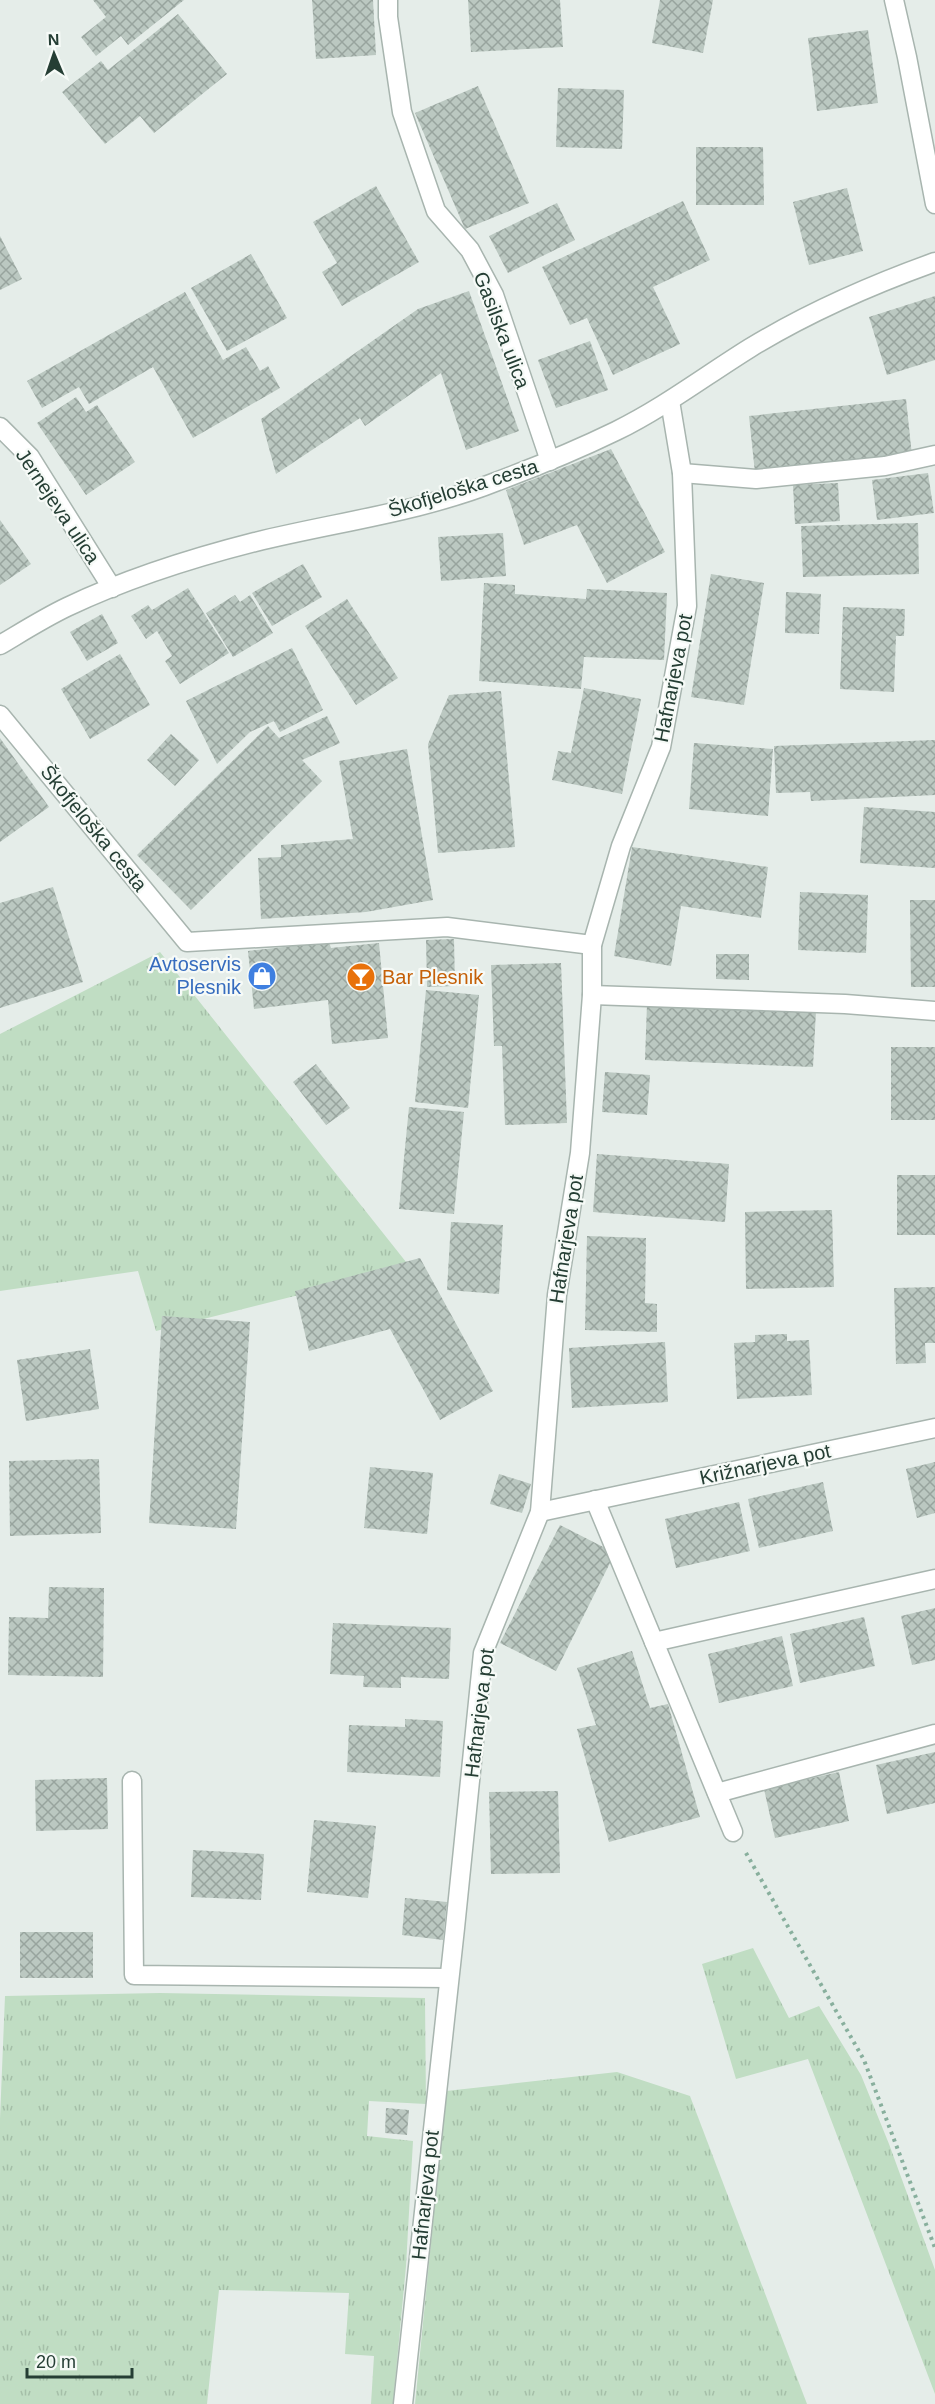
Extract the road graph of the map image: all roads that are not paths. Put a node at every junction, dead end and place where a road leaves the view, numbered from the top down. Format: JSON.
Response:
{"nodes":[{"id":1,"x":388,"y":0,"type":"edge"},
{"id":2,"x":894,"y":0,"type":"edge"},
{"id":3,"x":935,"y":204,"type":"edge"},
{"id":4,"x":935,"y":261,"type":"edge"},
{"id":5,"x":670,"y":401,"type":"junction"},
{"id":6,"x":0,"y":427,"type":"edge"},
{"id":7,"x":935,"y":455,"type":"edge"},
{"id":8,"x":550,"y":461,"type":"junction"},
{"id":9,"x":682,"y":472,"type":"junction"},
{"id":10,"x":112,"y":588,"type":"junction"},
{"id":11,"x":0,"y":645,"type":"edge"},
{"id":12,"x":0,"y":715,"type":"edge"},
{"id":13,"x":592,"y":945,"type":"junction"},
{"id":14,"x":592,"y":995,"type":"junction"},
{"id":15,"x":935,"y":1011,"type":"edge"},
{"id":16,"x":935,"y":1428,"type":"edge"},
{"id":17,"x":595,"y":1500,"type":"junction"},
{"id":18,"x":540,"y":1512,"type":"junction"},
{"id":19,"x":935,"y":1579,"type":"edge"},
{"id":20,"x":654,"y":1642,"type":"junction"},
{"id":21,"x":935,"y":1734,"type":"edge"},
{"id":22,"x":132,"y":1781,"type":"dead end"},
{"id":23,"x":717,"y":1793,"type":"junction"},
{"id":24,"x":733,"y":1832,"type":"road end"},
{"id":25,"x":449,"y":1978,"type":"junction"},
{"id":26,"x":403,"y":2404,"type":"edge"}],
"edges":[{"from":1,"to":8,"type":"street","name":"Gasilska ulica"},
{"from":2,"to":3,"type":"street"},
{"from":4,"to":5,"type":"street","name":"Škofjeloška cesta"},
{"from":5,"to":8,"type":"street","name":"Škofjeloška cesta"},
{"from":5,"to":9,"type":"street","name":"Hafnarjeva pot"},
{"from":6,"to":10,"type":"street","name":"Jernejeva ulica"},
{"from":7,"to":9,"type":"street"},
{"from":8,"to":10,"type":"street","name":"Škofjeloška cesta"},
{"from":9,"to":13,"type":"street","name":"Hafnarjeva pot"},
{"from":10,"to":11,"type":"street","name":"Škofjeloška cesta"},
{"from":12,"to":13,"type":"street","name":"Škofjeloška cesta"},
{"from":13,"to":14,"type":"street","name":"Hafnarjeva pot"},
{"from":14,"to":15,"type":"street"},
{"from":14,"to":18,"type":"street","name":"Hafnarjeva pot"},
{"from":16,"to":17,"type":"street","name":"Križnarjeva pot"},
{"from":17,"to":18,"type":"street","name":"Križnarjeva pot"},
{"from":17,"to":20,"type":"street"},
{"from":18,"to":25,"type":"street","name":"Hafnarjeva pot"},
{"from":19,"to":20,"type":"street"},
{"from":20,"to":23,"type":"street"},
{"from":21,"to":23,"type":"street"},
{"from":22,"to":25,"type":"street"},
{"from":23,"to":24,"type":"street"},
{"from":25,"to":26,"type":"street","name":"Hafnarjeva pot"}]}
